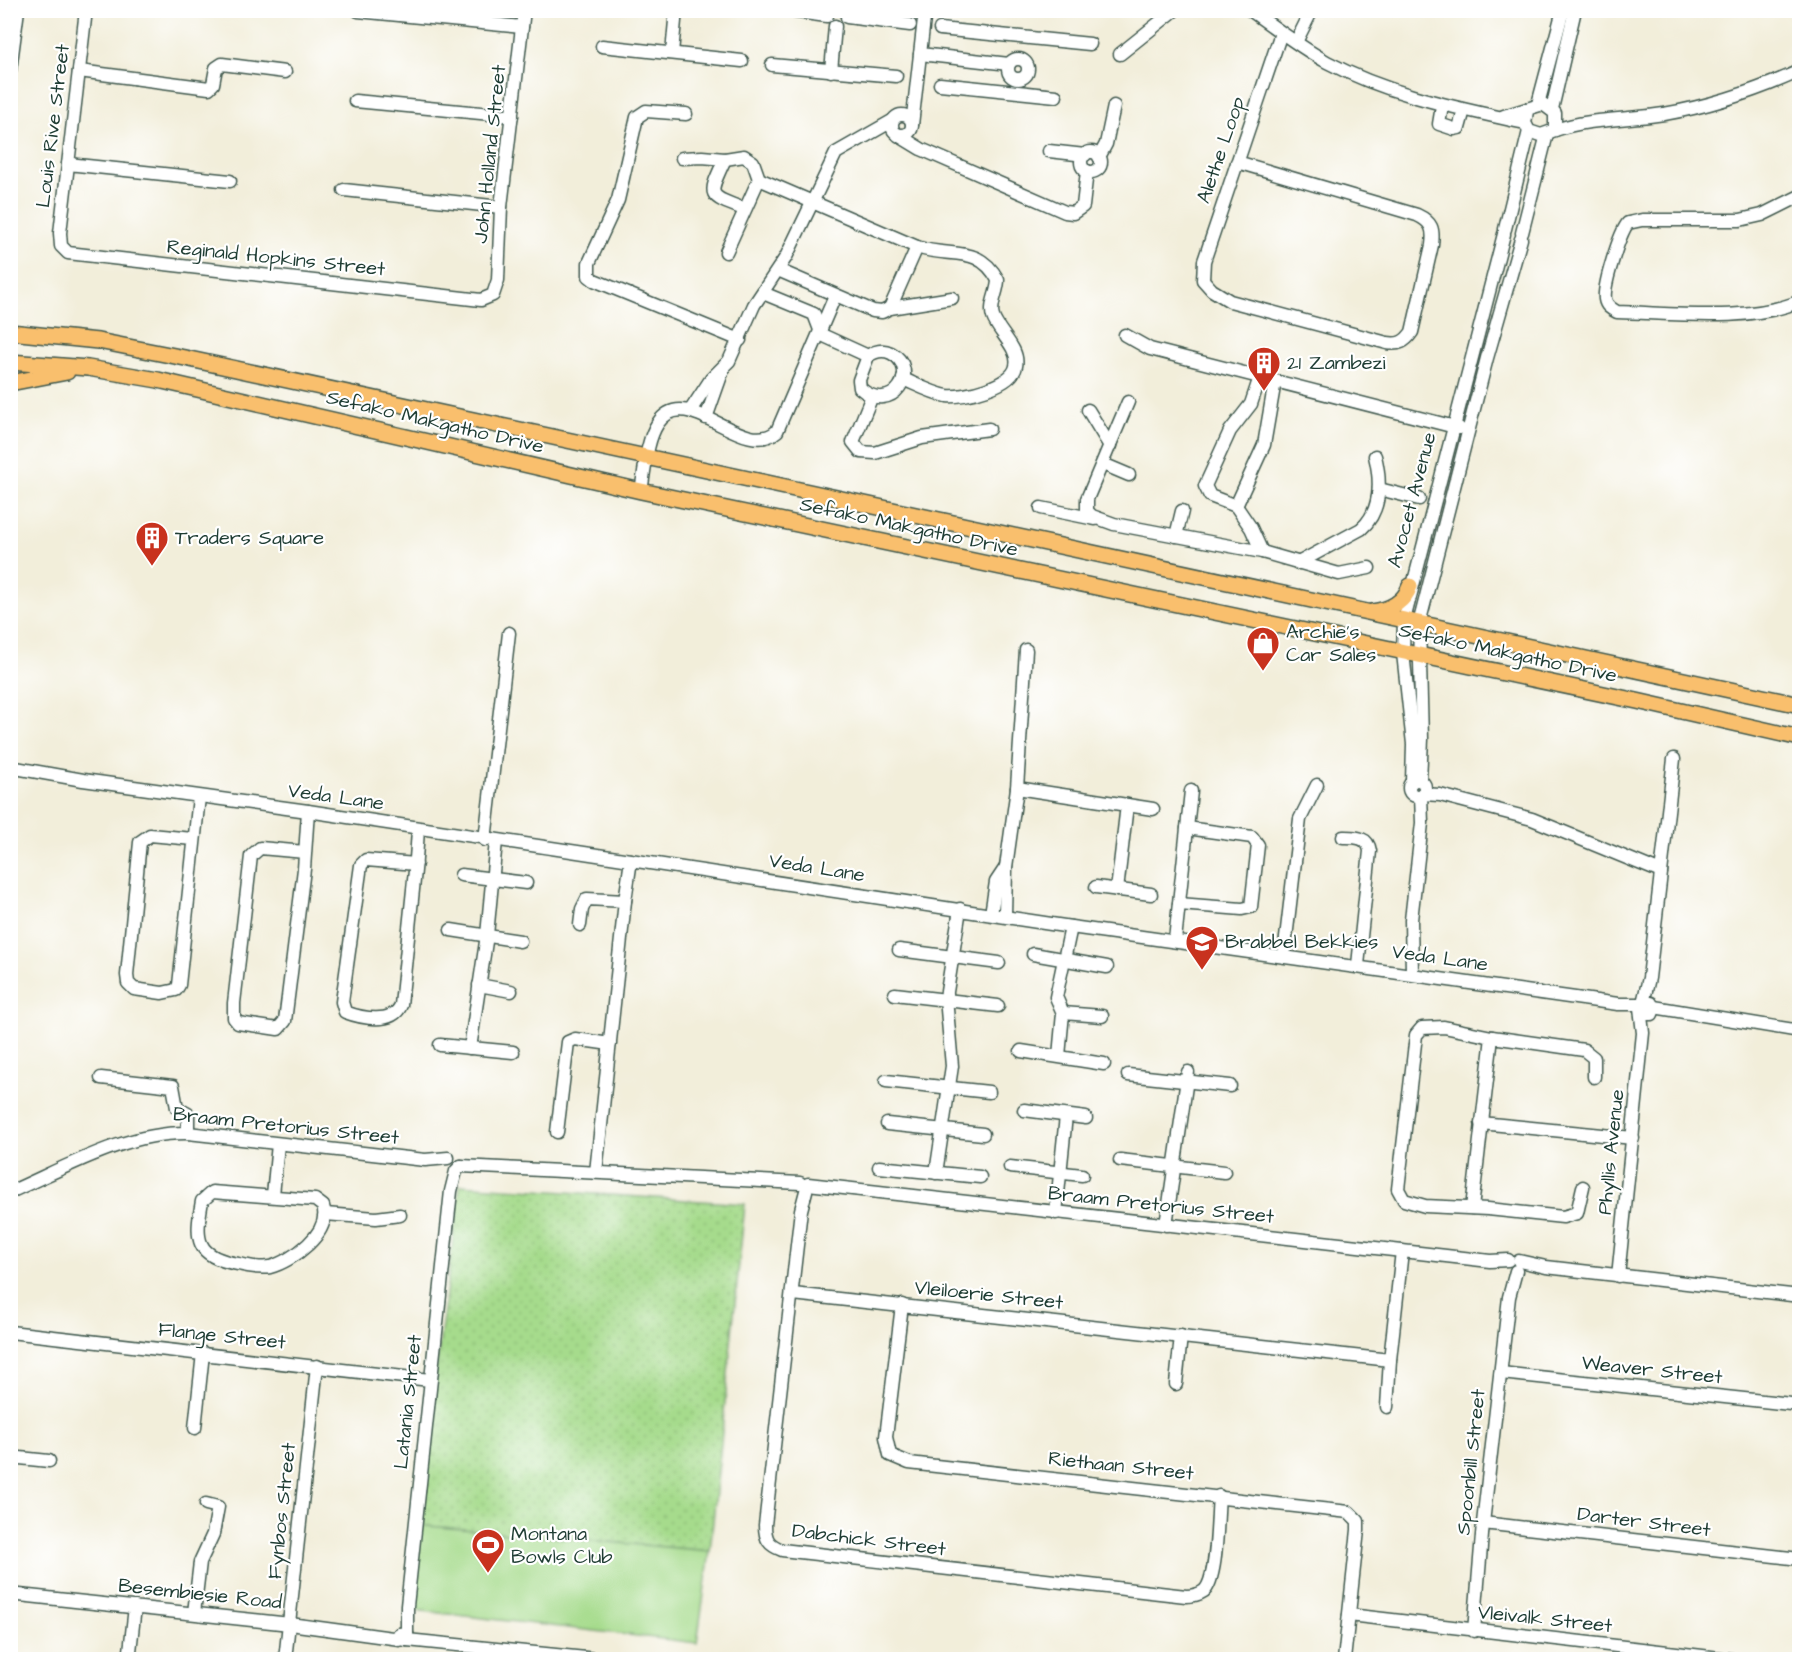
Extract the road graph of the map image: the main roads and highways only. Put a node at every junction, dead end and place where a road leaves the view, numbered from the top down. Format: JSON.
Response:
{"nodes":[{"id":1,"x":10,"y":332,"type":"edge"},
{"id":2,"x":10,"y":362,"type":"edge"},
{"id":3,"x":88,"y":368,"type":"junction"},
{"id":4,"x":10,"y":383,"type":"edge"},
{"id":5,"x":1410,"y":586,"type":"road end"},
{"id":6,"x":1357,"y":611,"type":"junction"},
{"id":7,"x":1800,"y":705,"type":"edge"},
{"id":8,"x":1800,"y":738,"type":"edge"}],
"edges":[{"from":1,"to":6,"type":"main road","name":"Sefako Makgatho Drive"},
{"from":2,"to":3,"type":"main road","name":"Sefako Makgatho Drive"},
{"from":3,"to":4,"type":"main road"},
{"from":3,"to":8,"type":"main road","name":"Sefako Makgatho Drive"},
{"from":5,"to":6,"type":"main road"},
{"from":6,"to":7,"type":"main road","name":"Sefako Makgatho Drive"}]}
